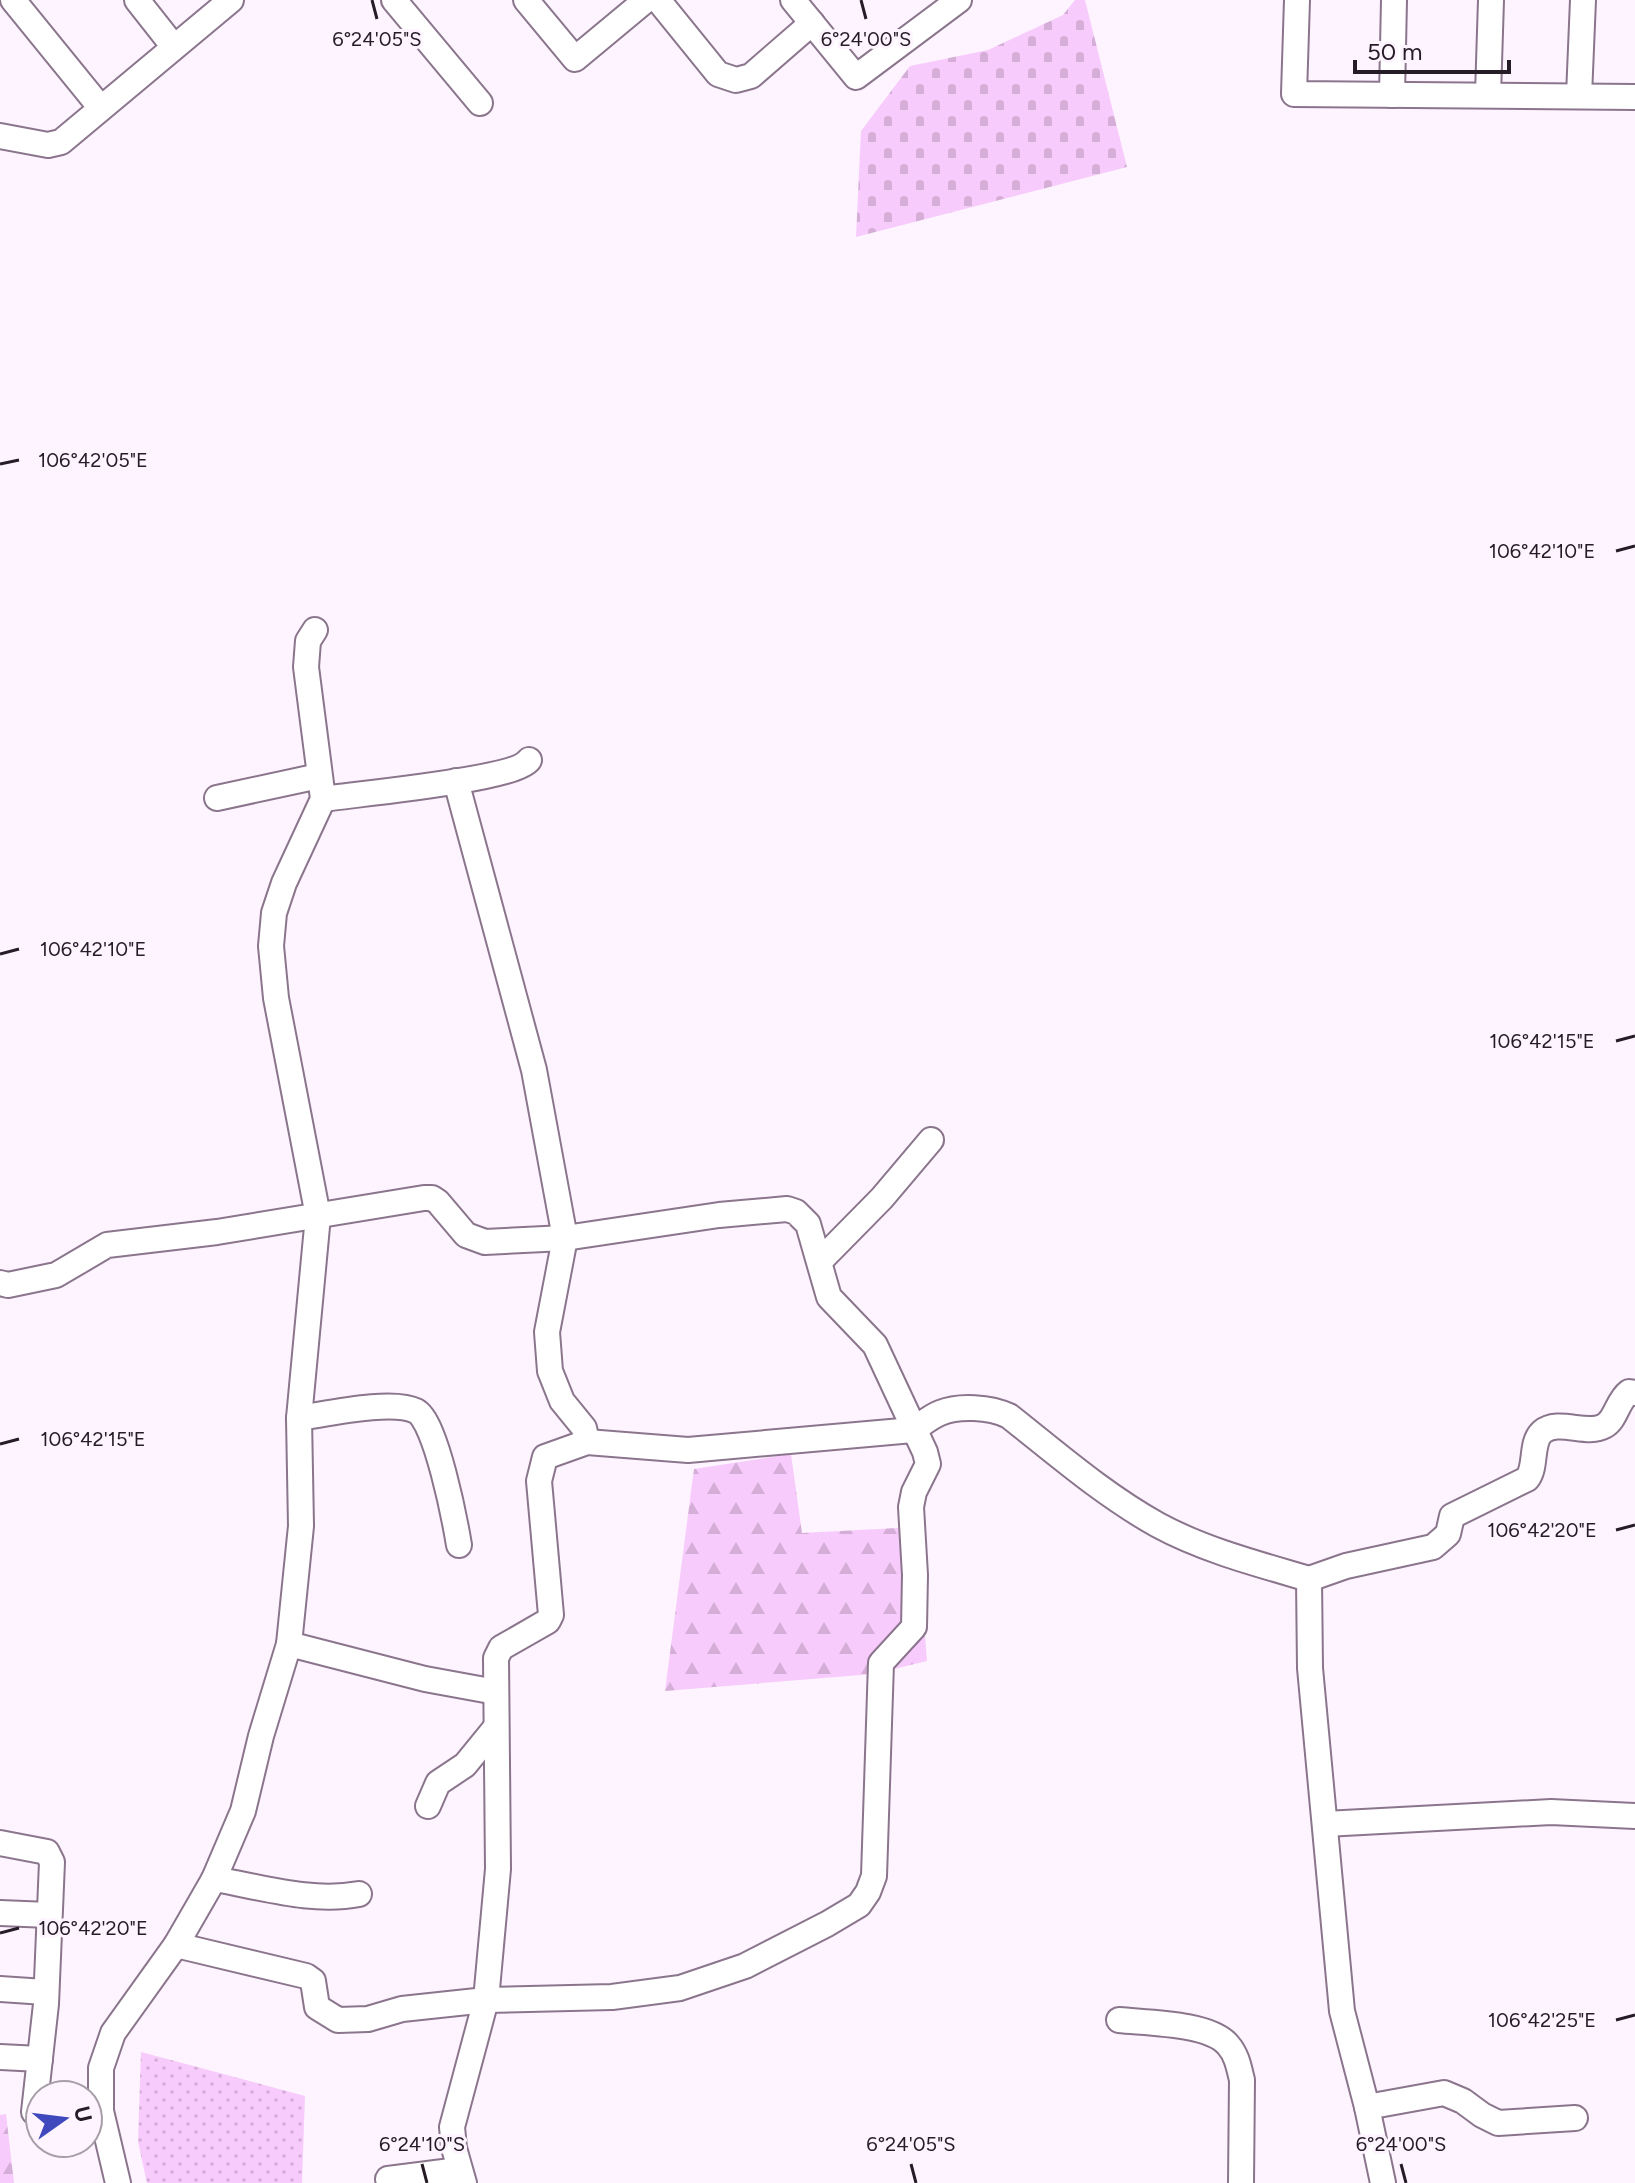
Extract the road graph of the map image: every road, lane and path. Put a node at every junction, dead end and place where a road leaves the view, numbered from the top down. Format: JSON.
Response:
{"nodes":[{"id":1,"x":13,"y":0,"type":"edge"},
{"id":2,"x":137,"y":0,"type":"edge"},
{"id":3,"x":231,"y":0,"type":"edge"},
{"id":4,"x":394,"y":0,"type":"edge"},
{"id":5,"x":526,"y":0,"type":"edge"},
{"id":6,"x":646,"y":0,"type":"edge"},
{"id":7,"x":658,"y":0,"type":"edge"},
{"id":8,"x":793,"y":0,"type":"edge"},
{"id":9,"x":1297,"y":0,"type":"edge"},
{"id":10,"x":1394,"y":0,"type":"edge"},
{"id":11,"x":1491,"y":0,"type":"edge"},
{"id":12,"x":1583,"y":0,"type":"edge"},
{"id":13,"x":947,"y":4,"type":"edge"},
{"id":14,"x":812,"y":23,"type":"junction"},
{"id":15,"x":174,"y":47,"type":"junction"},
{"id":16,"x":1392,"y":95,"type":"junction"},
{"id":17,"x":1488,"y":95,"type":"junction"},
{"id":18,"x":1579,"y":96,"type":"junction"},
{"id":19,"x":1635,"y":97,"type":"edge"},
{"id":20,"x":480,"y":103,"type":"dead end"},
{"id":21,"x":100,"y":107,"type":"junction"},
{"id":22,"x":0,"y":136,"type":"edge"},
{"id":23,"x":315,"y":630,"type":"dead end"},
{"id":24,"x":529,"y":760,"type":"dead end"},
{"id":25,"x":456,"y":781,"type":"junction"},
{"id":26,"x":321,"y":788,"type":"junction"},
{"id":27,"x":217,"y":798,"type":"dead end"},
{"id":28,"x":931,"y":1140,"type":"dead end"},
{"id":29,"x":318,"y":1216,"type":"junction"},
{"id":30,"x":565,"y":1238,"type":"junction"},
{"id":31,"x":820,"y":1261,"type":"junction"},
{"id":32,"x":0,"y":1283,"type":"edge"},
{"id":33,"x":1635,"y":1393,"type":"edge"},
{"id":34,"x":299,"y":1418,"type":"junction"},
{"id":35,"x":913,"y":1430,"type":"junction"},
{"id":36,"x":587,"y":1442,"type":"junction"},
{"id":37,"x":459,"y":1545,"type":"dead end"},
{"id":38,"x":1309,"y":1579,"type":"junction"},
{"id":39,"x":289,"y":1644,"type":"junction"},
{"id":40,"x":496,"y":1692,"type":"junction"},
{"id":41,"x":496,"y":1727,"type":"junction"},
{"id":42,"x":428,"y":1806,"type":"dead end"},
{"id":43,"x":1635,"y":1816,"type":"edge"},
{"id":44,"x":1325,"y":1824,"type":"junction"},
{"id":45,"x":0,"y":1843,"type":"edge"},
{"id":46,"x":214,"y":1879,"type":"junction"},
{"id":47,"x":359,"y":1894,"type":"dead end"},
{"id":48,"x":0,"y":1913,"type":"edge"},
{"id":49,"x":49,"y":1915,"type":"junction"},
{"id":50,"x":176,"y":1945,"type":"junction"},
{"id":51,"x":0,"y":1989,"type":"edge"},
{"id":52,"x":45,"y":1992,"type":"junction"},
{"id":53,"x":486,"y":2000,"type":"junction"},
{"id":54,"x":1119,"y":2020,"type":"dead end"},
{"id":55,"x":0,"y":2057,"type":"edge"},
{"id":56,"x":40,"y":2059,"type":"junction"},
{"id":57,"x":38,"y":2079,"type":"edge"},
{"id":58,"x":1367,"y":2107,"type":"junction"},
{"id":59,"x":1575,"y":2118,"type":"dead end"},
{"id":60,"x":462,"y":2176,"type":"edge"},
{"id":61,"x":388,"y":2179,"type":"dead end"},
{"id":62,"x":118,"y":2183,"type":"edge"},
{"id":63,"x":1241,"y":2183,"type":"edge"},
{"id":64,"x":1383,"y":2183,"type":"edge"}],
"edges":[{"from":1,"to":21,"type":"street"},
{"from":2,"to":15,"type":"street"},
{"from":3,"to":15,"type":"street"},
{"from":4,"to":20,"type":"street"},
{"from":5,"to":6,"type":"street"},
{"from":7,"to":14,"type":"street"},
{"from":8,"to":14,"type":"street"},
{"from":9,"to":16,"type":"street"},
{"from":10,"to":16,"type":"street"},
{"from":11,"to":17,"type":"street"},
{"from":12,"to":18,"type":"street"},
{"from":13,"to":14,"type":"street"},
{"from":15,"to":21,"type":"street"},
{"from":16,"to":17,"type":"street"},
{"from":17,"to":18,"type":"street"},
{"from":18,"to":19,"type":"street"},
{"from":21,"to":22,"type":"street"},
{"from":23,"to":26,"type":"street"},
{"from":24,"to":25,"type":"street"},
{"from":25,"to":26,"type":"street"},
{"from":25,"to":30,"type":"street"},
{"from":26,"to":27,"type":"street"},
{"from":26,"to":29,"type":"street"},
{"from":28,"to":31,"type":"street"},
{"from":29,"to":30,"type":"street"},
{"from":29,"to":32,"type":"street"},
{"from":29,"to":34,"type":"street"},
{"from":30,"to":31,"type":"street"},
{"from":30,"to":36,"type":"street"},
{"from":31,"to":35,"type":"street"},
{"from":33,"to":38,"type":"street"},
{"from":34,"to":37,"type":"street"},
{"from":34,"to":39,"type":"street"},
{"from":35,"to":36,"type":"street"},
{"from":35,"to":38,"type":"street"},
{"from":35,"to":53,"type":"street"},
{"from":36,"to":40,"type":"street"},
{"from":38,"to":44,"type":"street"},
{"from":39,"to":40,"type":"street"},
{"from":39,"to":46,"type":"street"},
{"from":40,"to":41,"type":"street"},
{"from":41,"to":42,"type":"street"},
{"from":41,"to":53,"type":"street"},
{"from":43,"to":44,"type":"street"},
{"from":44,"to":58,"type":"street"},
{"from":45,"to":49,"type":"street"},
{"from":46,"to":47,"type":"street"},
{"from":46,"to":50,"type":"street"},
{"from":48,"to":49,"type":"street"},
{"from":49,"to":52,"type":"street"},
{"from":50,"to":53,"type":"street"},
{"from":50,"to":62,"type":"street"},
{"from":51,"to":52,"type":"street"},
{"from":52,"to":56,"type":"street"},
{"from":53,"to":60,"type":"street"},
{"from":54,"to":63,"type":"street"},
{"from":55,"to":56,"type":"street"},
{"from":56,"to":57,"type":"street"},
{"from":58,"to":59,"type":"street"},
{"from":58,"to":64,"type":"street"},
{"from":60,"to":61,"type":"street"}]}
